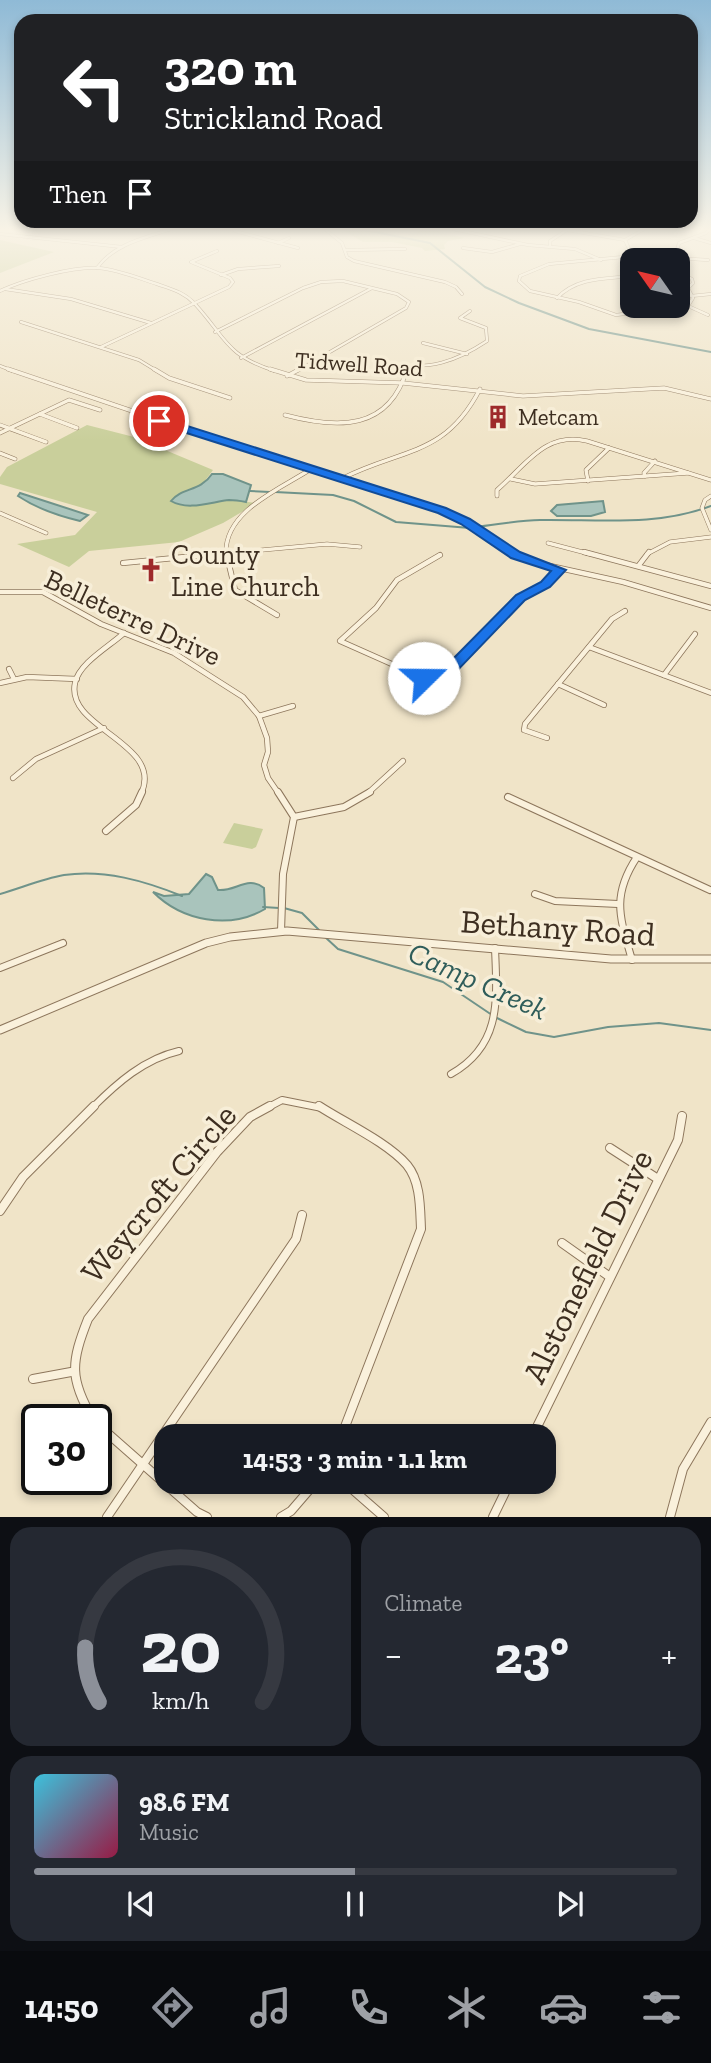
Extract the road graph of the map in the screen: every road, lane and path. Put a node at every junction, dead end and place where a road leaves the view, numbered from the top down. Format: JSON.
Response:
{"nodes":[{"id":1,"x":74,"y":300,"type":"edge"},
{"id":2,"x":190,"y":300,"type":"edge"},
{"id":3,"x":201,"y":300,"type":"edge"},
{"id":4,"x":281,"y":300,"type":"edge"},
{"id":5,"x":350,"y":300,"type":"edge"},
{"id":6,"x":408,"y":300,"type":"edge"},
{"id":7,"x":567,"y":300,"type":"edge"},
{"id":8,"x":194,"y":303,"type":"junction"},
{"id":9,"x":690,"y":307,"type":"edge"},
{"id":10,"x":470,"y":312,"type":"dead end"},
{"id":11,"x":620,"y":314,"type":"edge"},
{"id":12,"x":708,"y":315,"type":"dead end"},
{"id":13,"x":21,"y":322,"type":"dead end"},
{"id":14,"x":151,"y":323,"type":"junction"},
{"id":15,"x":215,"y":332,"type":"junction"},
{"id":16,"x":423,"y":343,"type":"dead end"},
{"id":17,"x":101,"y":347,"type":"junction"},
{"id":18,"x":467,"y":354,"type":"junction"},
{"id":19,"x":241,"y":358,"type":"junction"},
{"id":20,"x":392,"y":364,"type":"dead end"},
{"id":21,"x":0,"y":366,"type":"edge"},
{"id":22,"x":408,"y":367,"type":"junction"},
{"id":23,"x":287,"y":376,"type":"junction"},
{"id":24,"x":403,"y":383,"type":"junction"},
{"id":25,"x":480,"y":389,"type":"junction"},
{"id":26,"x":229,"y":398,"type":"dead end"},
{"id":27,"x":711,"y":399,"type":"edge"},
{"id":28,"x":100,"y":411,"type":"dead end"},
{"id":29,"x":40,"y":414,"type":"junction"},
{"id":30,"x":285,"y":415,"type":"dead end"},
{"id":31,"x":0,"y":425,"type":"edge"},
{"id":32,"x":77,"y":428,"type":"dead end"},
{"id":33,"x":9,"y":429,"type":"junction"},
{"id":34,"x":0,"y":433,"type":"edge"},
{"id":35,"x":46,"y":443,"type":"dead end"},
{"id":36,"x":609,"y":448,"type":"junction"},
{"id":37,"x":0,"y":453,"type":"edge"},
{"id":38,"x":15,"y":459,"type":"dead end"},
{"id":39,"x":655,"y":461,"type":"junction"},
{"id":40,"x":311,"y":469,"type":"junction"},
{"id":41,"x":694,"y":472,"type":"junction"},
{"id":42,"x":645,"y":476,"type":"junction"},
{"id":43,"x":343,"y":478,"type":"junction"},
{"id":44,"x":510,"y":479,"type":"junction"},
{"id":45,"x":711,"y":480,"type":"edge"},
{"id":46,"x":588,"y":481,"type":"junction"},
{"id":47,"x":497,"y":496,"type":"dead end"},
{"id":48,"x":711,"y":496,"type":"edge"},
{"id":49,"x":0,"y":513,"type":"edge"},
{"id":50,"x":711,"y":530,"type":"edge"},
{"id":51,"x":46,"y":533,"type":"dead end"},
{"id":52,"x":711,"y":537,"type":"edge"},
{"id":53,"x":548,"y":542,"type":"dead end"},
{"id":54,"x":360,"y":547,"type":"dead end"},
{"id":55,"x":228,"y":554,"type":"junction"},
{"id":56,"x":440,"y":555,"type":"dead end"},
{"id":57,"x":122,"y":563,"type":"dead end"},
{"id":58,"x":639,"y":565,"type":"junction"},
{"id":59,"x":559,"y":570,"type":"junction"},
{"id":60,"x":711,"y":586,"type":"edge"},
{"id":61,"x":0,"y":591,"type":"edge"},
{"id":62,"x":711,"y":608,"type":"edge"},
{"id":63,"x":625,"y":611,"type":"dead end"},
{"id":64,"x":277,"y":615,"type":"dead end"},
{"id":65,"x":124,"y":634,"type":"junction"},
{"id":66,"x":695,"y":634,"type":"dead end"},
{"id":67,"x":589,"y":647,"type":"junction"},
{"id":68,"x":9,"y":669,"type":"dead end"},
{"id":69,"x":664,"y":675,"type":"junction"},
{"id":70,"x":13,"y":679,"type":"junction"},
{"id":71,"x":77,"y":679,"type":"junction"},
{"id":72,"x":0,"y":684,"type":"edge"},
{"id":73,"x":558,"y":684,"type":"junction"},
{"id":74,"x":711,"y":693,"type":"edge"},
{"id":75,"x":604,"y":705,"type":"dead end"},
{"id":76,"x":293,"y":706,"type":"dead end"},
{"id":77,"x":259,"y":716,"type":"junction"},
{"id":78,"x":104,"y":728,"type":"junction"},
{"id":79,"x":548,"y":738,"type":"dead end"},
{"id":80,"x":403,"y":761,"type":"dead end"},
{"id":81,"x":13,"y":778,"type":"dead end"},
{"id":82,"x":508,"y":797,"type":"dead end"},
{"id":83,"x":294,"y":817,"type":"junction"},
{"id":84,"x":106,"y":831,"type":"dead end"},
{"id":85,"x":637,"y":857,"type":"junction"},
{"id":86,"x":710,"y":890,"type":"edge"},
{"id":87,"x":535,"y":894,"type":"dead end"},
{"id":88,"x":618,"y":904,"type":"junction"},
{"id":89,"x":282,"y":931,"type":"junction"},
{"id":90,"x":63,"y":943,"type":"dead end"},
{"id":91,"x":495,"y":948,"type":"junction"},
{"id":92,"x":711,"y":958,"type":"edge"},
{"id":93,"x":632,"y":960,"type":"junction"},
{"id":94,"x":0,"y":968,"type":"edge"},
{"id":95,"x":0,"y":1030,"type":"edge"},
{"id":96,"x":179,"y":1051,"type":"dead end"},
{"id":97,"x":451,"y":1074,"type":"dead end"},
{"id":98,"x":682,"y":1116,"type":"dead end"},
{"id":99,"x":610,"y":1148,"type":"dead end"},
{"id":100,"x":658,"y":1179,"type":"junction"},
{"id":101,"x":0,"y":1211,"type":"edge"},
{"id":102,"x":302,"y":1215,"type":"dead end"},
{"id":103,"x":562,"y":1243,"type":"dead end"},
{"id":104,"x":610,"y":1277,"type":"junction"},
{"id":105,"x":71,"y":1372,"type":"junction"},
{"id":106,"x":33,"y":1379,"type":"dead end"},
{"id":107,"x":84,"y":1404,"type":"edge"},
{"id":108,"x":711,"y":1422,"type":"edge"},
{"id":109,"x":346,"y":1424,"type":"edge"},
{"id":110,"x":538,"y":1424,"type":"edge"},
{"id":111,"x":112,"y":1437,"type":"edge"},
{"id":112,"x":143,"y":1466,"type":"junction"},
{"id":113,"x":306,"y":1494,"type":"edge"},
{"id":114,"x":358,"y":1494,"type":"edge"},
{"id":115,"x":504,"y":1494,"type":"edge"},
{"id":116,"x":107,"y":1517,"type":"edge"},
{"id":117,"x":206,"y":1517,"type":"edge"},
{"id":118,"x":281,"y":1517,"type":"edge"},
{"id":119,"x":384,"y":1517,"type":"edge"},
{"id":120,"x":493,"y":1517,"type":"edge"},
{"id":121,"x":670,"y":1517,"type":"edge"}],
"edges":[{"from":1,"to":14,"type":"street"},
{"from":2,"to":8,"type":"street","name":"Tidwell Road"},
{"from":3,"to":8,"type":"street"},
{"from":4,"to":15,"type":"street"},
{"from":5,"to":19,"type":"street"},
{"from":6,"to":23,"type":"street"},
{"from":7,"to":11,"type":"street"},
{"from":8,"to":14,"type":"street"},
{"from":8,"to":15,"type":"street","name":"Tidwell Road"},
{"from":9,"to":12,"type":"street"},
{"from":10,"to":18,"type":"street"},
{"from":13,"to":17,"type":"street"},
{"from":14,"to":17,"type":"street"},
{"from":15,"to":19,"type":"street","name":"Tidwell Road"},
{"from":16,"to":18,"type":"street"},
{"from":17,"to":26,"type":"street"},
{"from":18,"to":22,"type":"street"},
{"from":19,"to":23,"type":"street","name":"Tidwell Road"},
{"from":20,"to":22,"type":"street"},
{"from":21,"to":40,"type":"street"},
{"from":22,"to":24,"type":"street"},
{"from":23,"to":24,"type":"street","name":"Tidwell Road"},
{"from":24,"to":25,"type":"street","name":"Tidwell Road"},
{"from":24,"to":30,"type":"street"},
{"from":25,"to":27,"type":"street","name":"Tidwell Road"},
{"from":25,"to":43,"type":"street"},
{"from":28,"to":29,"type":"street"},
{"from":29,"to":32,"type":"street"},
{"from":29,"to":33,"type":"street"},
{"from":31,"to":33,"type":"street"},
{"from":33,"to":34,"type":"street"},
{"from":33,"to":35,"type":"street"},
{"from":36,"to":39,"type":"street"},
{"from":36,"to":44,"type":"street"},
{"from":36,"to":46,"type":"street"},
{"from":37,"to":38,"type":"street"},
{"from":39,"to":41,"type":"street"},
{"from":39,"to":42,"type":"street"},
{"from":40,"to":43,"type":"street"},
{"from":40,"to":55,"type":"street"},
{"from":41,"to":42,"type":"street"},
{"from":41,"to":45,"type":"street"},
{"from":42,"to":46,"type":"street"},
{"from":43,"to":59,"type":"street"},
{"from":44,"to":46,"type":"street"},
{"from":44,"to":47,"type":"street"},
{"from":48,"to":50,"type":"street"},
{"from":49,"to":51,"type":"street"},
{"from":52,"to":58,"type":"street"},
{"from":53,"to":58,"type":"street"},
{"from":54,"to":55,"type":"street"},
{"from":55,"to":57,"type":"street"},
{"from":55,"to":64,"type":"street"},
{"from":56,"to":59,"type":"street"},
{"from":58,"to":60,"type":"street"},
{"from":59,"to":62,"type":"street"},
{"from":61,"to":65,"type":"street","name":"Belleterre Drive"},
{"from":63,"to":67,"type":"street"},
{"from":65,"to":71,"type":"street"},
{"from":65,"to":77,"type":"street","name":"Belleterre Drive"},
{"from":66,"to":69,"type":"street"},
{"from":67,"to":69,"type":"street"},
{"from":67,"to":73,"type":"street"},
{"from":68,"to":70,"type":"street"},
{"from":69,"to":74,"type":"street"},
{"from":70,"to":71,"type":"street"},
{"from":70,"to":72,"type":"street"},
{"from":71,"to":78,"type":"street"},
{"from":73,"to":75,"type":"street"},
{"from":73,"to":79,"type":"street"},
{"from":76,"to":77,"type":"street"},
{"from":77,"to":83,"type":"street"},
{"from":78,"to":81,"type":"street"},
{"from":78,"to":84,"type":"street"},
{"from":80,"to":83,"type":"street"},
{"from":82,"to":85,"type":"street"},
{"from":83,"to":89,"type":"street"},
{"from":85,"to":86,"type":"street"},
{"from":85,"to":88,"type":"street"},
{"from":87,"to":88,"type":"street"},
{"from":88,"to":93,"type":"street"},
{"from":89,"to":91,"type":"street","name":"Bethany Road"},
{"from":89,"to":95,"type":"street","name":"Bethany Road"},
{"from":90,"to":94,"type":"street"},
{"from":91,"to":93,"type":"street","name":"Bethany Road"},
{"from":91,"to":97,"type":"street"},
{"from":92,"to":93,"type":"street","name":"Bethany Road"},
{"from":96,"to":101,"type":"street"},
{"from":98,"to":100,"type":"street","name":"Alstonefield Drive"},
{"from":99,"to":100,"type":"street"},
{"from":100,"to":104,"type":"street","name":"Alstonefield Drive"},
{"from":102,"to":112,"type":"street"},
{"from":103,"to":104,"type":"street"},
{"from":104,"to":110,"type":"street","name":"Alstonefield Drive"},
{"from":105,"to":106,"type":"street"},
{"from":105,"to":107,"type":"street"},
{"from":105,"to":109,"type":"street","name":"Weycroft Circle"},
{"from":108,"to":121,"type":"street"},
{"from":111,"to":112,"type":"street"},
{"from":112,"to":116,"type":"street"},
{"from":112,"to":117,"type":"street"},
{"from":113,"to":118,"type":"street"},
{"from":114,"to":119,"type":"street"},
{"from":115,"to":120,"type":"street"}]}
